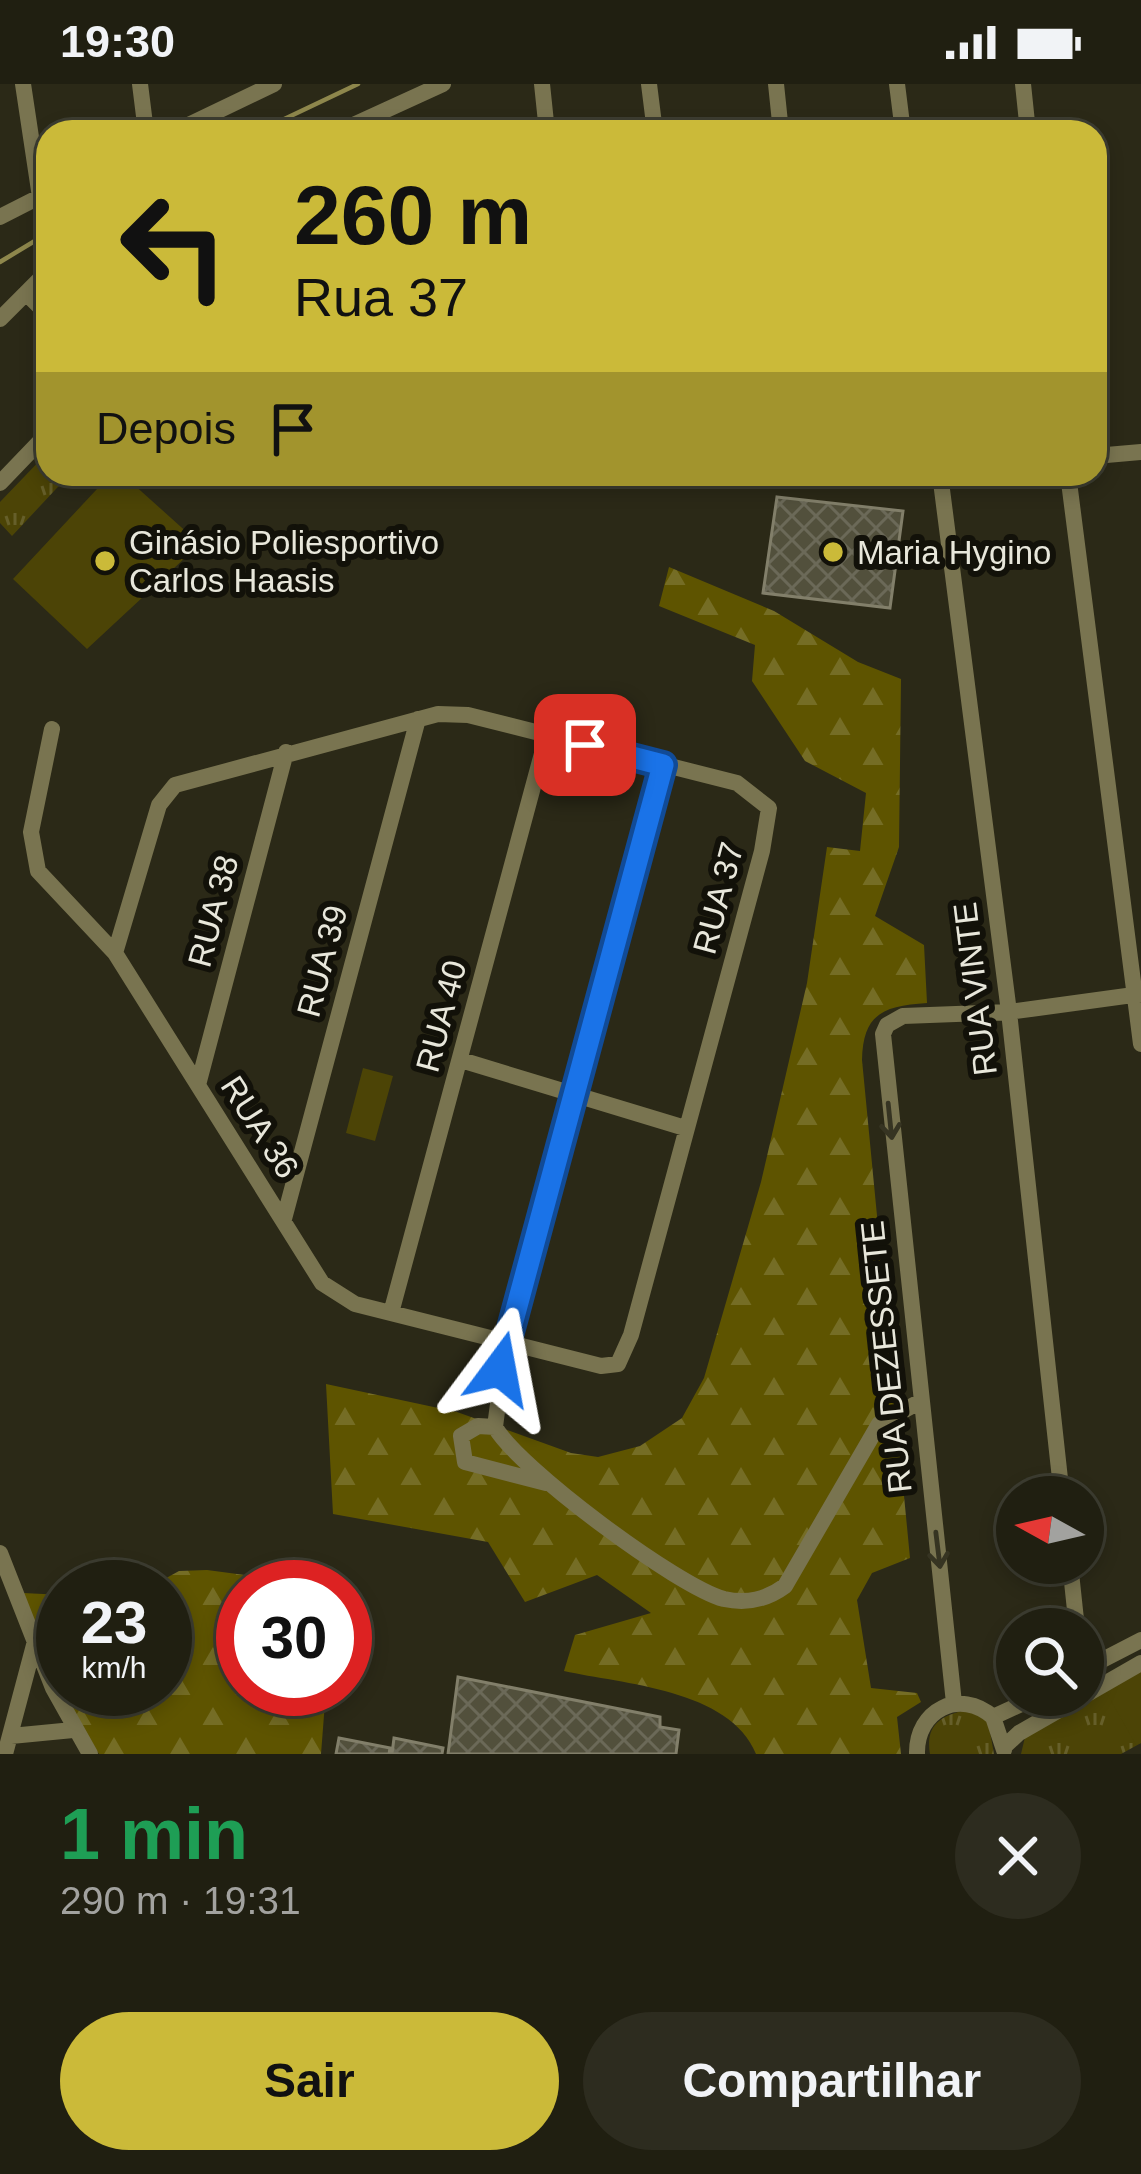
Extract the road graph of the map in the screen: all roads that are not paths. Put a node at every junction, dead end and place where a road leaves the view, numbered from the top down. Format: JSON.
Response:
{"nodes":[{"id":1,"x":23,"y":84,"type":"edge"},
{"id":2,"x":140,"y":84,"type":"edge"},
{"id":3,"x":274,"y":84,"type":"edge"},
{"id":4,"x":443,"y":84,"type":"edge"},
{"id":5,"x":542,"y":84,"type":"edge"},
{"id":6,"x":649,"y":84,"type":"edge"},
{"id":7,"x":776,"y":84,"type":"edge"},
{"id":8,"x":897,"y":84,"type":"edge"},
{"id":9,"x":1023,"y":84,"type":"edge"},
{"id":10,"x":256,"y":88,"type":"edge"},
{"id":11,"x":144,"y":120,"type":"edge"},
{"id":12,"x":196,"y":120,"type":"edge"},
{"id":13,"x":364,"y":120,"type":"edge"},
{"id":14,"x":546,"y":120,"type":"edge"},
{"id":15,"x":654,"y":120,"type":"edge"},
{"id":16,"x":780,"y":120,"type":"edge"},
{"id":17,"x":902,"y":120,"type":"edge"},
{"id":18,"x":1027,"y":120,"type":"edge"},
{"id":19,"x":36,"y":153,"type":"edge"},
{"id":20,"x":36,"y":199,"type":"edge"},
{"id":21,"x":0,"y":218,"type":"edge"},
{"id":22,"x":36,"y":283,"type":"edge"},
{"id":23,"x":26,"y":293,"type":"junction"},
{"id":24,"x":36,"y":303,"type":"edge"},
{"id":25,"x":0,"y":319,"type":"edge"},
{"id":26,"x":36,"y":446,"type":"edge"},
{"id":27,"x":1141,"y":452,"type":"edge"},
{"id":28,"x":1107,"y":455,"type":"edge"},
{"id":29,"x":0,"y":483,"type":"edge"},
{"id":30,"x":942,"y":486,"type":"edge"},
{"id":31,"x":1070,"y":486,"type":"edge"},
{"id":32,"x":418,"y":719,"type":"junction"},
{"id":33,"x":52,"y":729,"type":"dead end"},
{"id":34,"x":547,"y":735,"type":"junction"},
{"id":35,"x":286,"y":752,"type":"junction"},
{"id":36,"x":663,"y":765,"type":"junction"},
{"id":37,"x":115,"y":952,"type":"junction"},
{"id":38,"x":1138,"y":994,"type":"edge"},
{"id":39,"x":1009,"y":1012,"type":"junction"},
{"id":40,"x":1141,"y":1044,"type":"edge"},
{"id":41,"x":461,"y":1060,"type":"junction"},
{"id":42,"x":198,"y":1085,"type":"junction"},
{"id":43,"x":575,"y":1094,"type":"junction"},
{"id":44,"x":685,"y":1128,"type":"junction"},
{"id":45,"x":284,"y":1219,"type":"junction"},
{"id":46,"x":391,"y":1312,"type":"junction"},
{"id":47,"x":506,"y":1342,"type":"junction"},
{"id":48,"x":622,"y":1359,"type":"joint"},
{"id":49,"x":921,"y":1401,"type":"junction"},
{"id":50,"x":495,"y":1427,"type":"junction"},
{"id":51,"x":1060,"y":1476,"type":"edge"},
{"id":52,"x":557,"y":1486,"type":"junction"},
{"id":53,"x":0,"y":1553,"type":"edge"},
{"id":54,"x":1141,"y":1640,"type":"edge"},
{"id":55,"x":34,"y":1644,"type":"junction"},
{"id":56,"x":1104,"y":1659,"type":"edge"},
{"id":57,"x":1141,"y":1663,"type":"edge"},
{"id":58,"x":954,"y":1703,"type":"junction"},
{"id":59,"x":996,"y":1716,"type":"edge"},
{"id":60,"x":993,"y":1717,"type":"junction"},
{"id":61,"x":73,"y":1730,"type":"junction"},
{"id":62,"x":8,"y":1745,"type":"edge"},
{"id":63,"x":1004,"y":1750,"type":"edge"},
{"id":64,"x":91,"y":1754,"type":"edge"},
{"id":65,"x":917,"y":1754,"type":"edge"}],
"edges":[{"from":1,"to":19,"type":"street"},
{"from":2,"to":11,"type":"street"},
{"from":3,"to":10,"type":"street"},
{"from":4,"to":13,"type":"street"},
{"from":5,"to":14,"type":"street"},
{"from":6,"to":15,"type":"street"},
{"from":7,"to":16,"type":"street"},
{"from":8,"to":17,"type":"street"},
{"from":9,"to":18,"type":"street"},
{"from":10,"to":12,"type":"street"},
{"from":20,"to":21,"type":"street"},
{"from":22,"to":23,"type":"street"},
{"from":23,"to":24,"type":"street"},
{"from":23,"to":25,"type":"street"},
{"from":26,"to":29,"type":"street"},
{"from":27,"to":28,"type":"street"},
{"from":30,"to":39,"type":"street","name":"RUA VINTE"},
{"from":31,"to":38,"type":"street"},
{"from":32,"to":34,"type":"street","name":"RUA 37"},
{"from":32,"to":35,"type":"street","name":"RUA 37"},
{"from":32,"to":45,"type":"street","name":"RUA 39"},
{"from":33,"to":37,"type":"street","name":"RUA 36"},
{"from":34,"to":36,"type":"street","name":"RUA 37"},
{"from":34,"to":41,"type":"street","name":"RUA 40"},
{"from":35,"to":37,"type":"street","name":"RUA 37"},
{"from":35,"to":42,"type":"street","name":"RUA 38"},
{"from":36,"to":43,"type":"street"},
{"from":36,"to":44,"type":"street","name":"RUA 37"},
{"from":37,"to":42,"type":"street","name":"RUA 36"},
{"from":38,"to":39,"type":"street"},
{"from":38,"to":40,"type":"street"},
{"from":39,"to":49,"type":"street","name":"RUA DEZESSETE","one_way":true},
{"from":39,"to":51,"type":"street","name":"RUA VINTE"},
{"from":41,"to":43,"type":"street"},
{"from":41,"to":46,"type":"street","name":"RUA 40"},
{"from":42,"to":45,"type":"street","name":"RUA 36"},
{"from":43,"to":44,"type":"street"},
{"from":43,"to":47,"type":"street"},
{"from":44,"to":48,"type":"street","name":"RUA 37"},
{"from":45,"to":46,"type":"street","name":"RUA 36"},
{"from":46,"to":47,"type":"street","name":"RUA 36"},
{"from":47,"to":48,"type":"street","name":"RUA 36"},
{"from":47,"to":50,"type":"street"},
{"from":49,"to":52,"type":"street"},
{"from":49,"to":58,"type":"street","name":"RUA DEZESSETE","one_way":true},
{"from":50,"to":52,"type":"street"},
{"from":50,"to":52,"type":"street"},
{"from":53,"to":55,"type":"street"},
{"from":54,"to":56,"type":"street"},
{"from":55,"to":61,"type":"street"},
{"from":55,"to":62,"type":"street"},
{"from":57,"to":63,"type":"street"},
{"from":58,"to":60,"type":"street"},
{"from":58,"to":65,"type":"street"},
{"from":59,"to":60,"type":"street"},
{"from":60,"to":63,"type":"street"},
{"from":61,"to":62,"type":"street"},
{"from":61,"to":64,"type":"street"}]}
